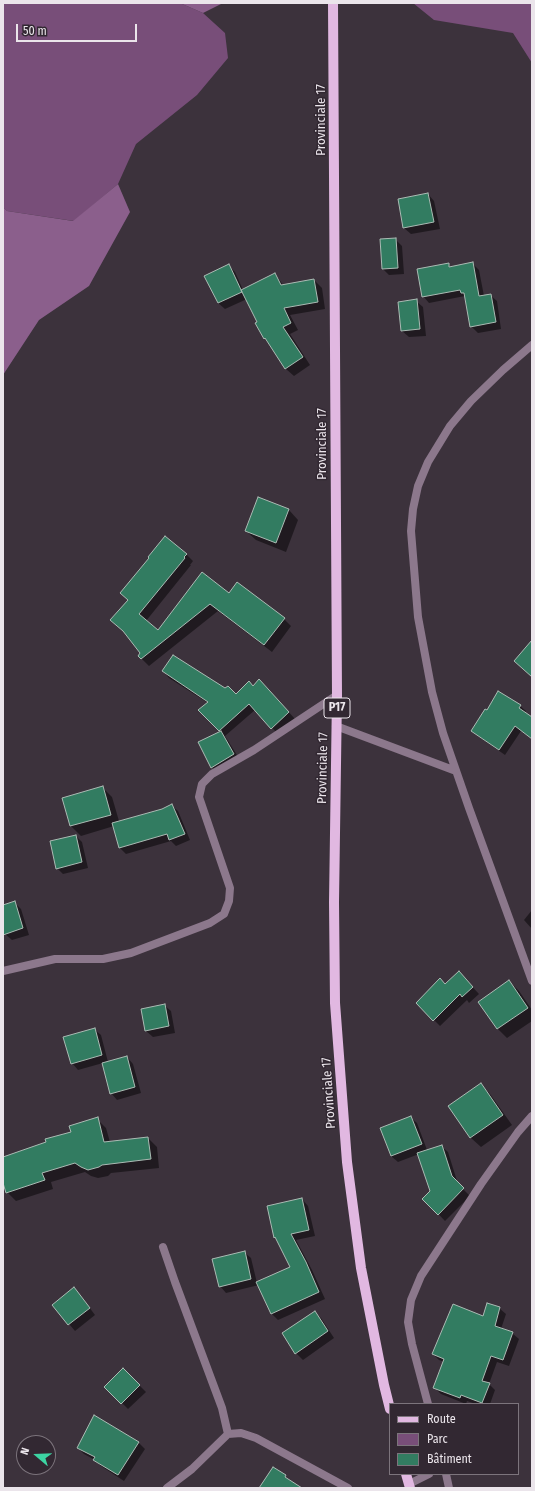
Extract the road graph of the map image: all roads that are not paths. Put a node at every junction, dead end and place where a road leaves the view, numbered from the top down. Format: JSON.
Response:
{"nodes":[{"id":1,"x":333,"y":3,"type":"edge"},
{"id":2,"x":532,"y":345,"type":"edge"},
{"id":3,"x":337,"y":695,"type":"junction"},
{"id":4,"x":336,"y":726,"type":"junction"},
{"id":5,"x":456,"y":771,"type":"junction"},
{"id":6,"x":3,"y":971,"type":"edge"},
{"id":7,"x":532,"y":981,"type":"edge"},
{"id":8,"x":532,"y":1116,"type":"edge"},
{"id":9,"x":163,"y":1247,"type":"dead end"},
{"id":10,"x":428,"y":1403,"type":"edge"},
{"id":11,"x":389,"y":1405,"type":"edge"},
{"id":12,"x":228,"y":1434,"type":"junction"},
{"id":13,"x":406,"y":1475,"type":"edge"},
{"id":14,"x":426,"y":1475,"type":"edge"},
{"id":15,"x":446,"y":1475,"type":"edge"},
{"id":16,"x":410,"y":1486,"type":"edge"},
{"id":17,"x":167,"y":1488,"type":"edge"},
{"id":18,"x":348,"y":1488,"type":"edge"},
{"id":19,"x":449,"y":1488,"type":"edge"}],
"edges":[{"from":1,"to":3,"type":"main road","name":"Provinciale 17","number":"P17"},
{"from":2,"to":5,"type":"street"},
{"from":3,"to":4,"type":"main road","name":"Provinciale 17","number":"P17"},
{"from":3,"to":6,"type":"street"},
{"from":4,"to":5,"type":"street"},
{"from":4,"to":11,"type":"main road","name":"Provinciale 17","number":"P17"},
{"from":5,"to":7,"type":"street"},
{"from":8,"to":10,"type":"street"},
{"from":9,"to":12,"type":"street"},
{"from":12,"to":17,"type":"street"},
{"from":12,"to":18,"type":"street"},
{"from":13,"to":16,"type":"main road"},
{"from":14,"to":16,"type":"street"},
{"from":15,"to":19,"type":"street"}]}
